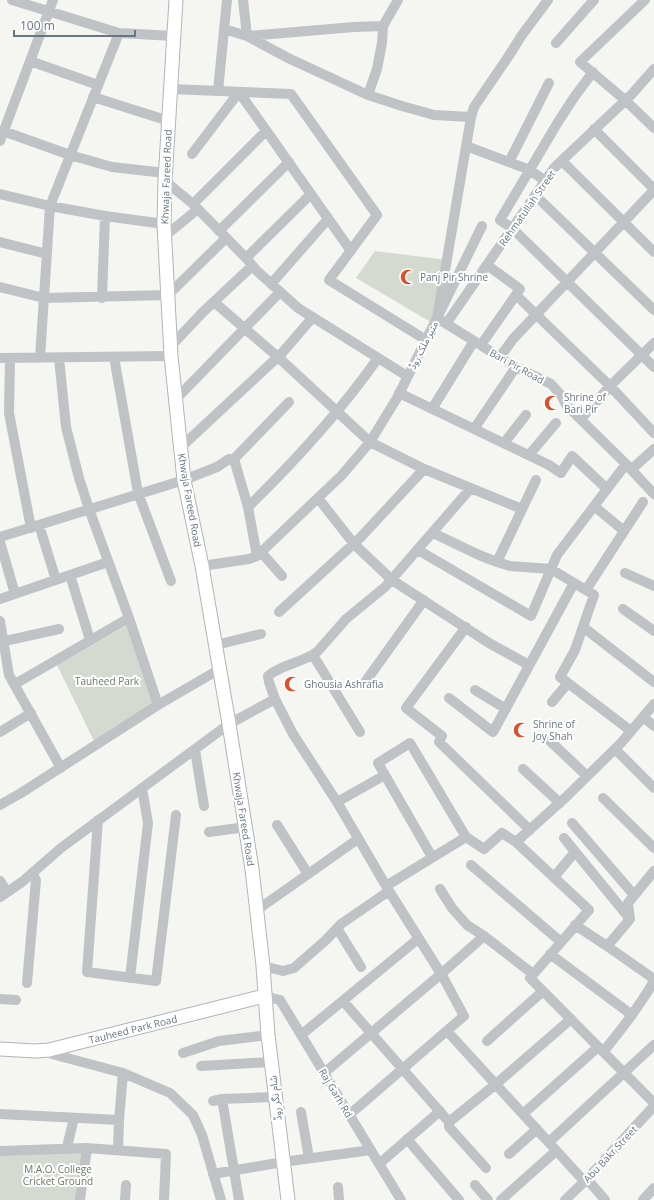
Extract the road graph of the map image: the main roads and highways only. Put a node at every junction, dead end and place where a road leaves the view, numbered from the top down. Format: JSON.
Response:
{"nodes":[{"id":1,"x":176,"y":0,"type":"edge"},
{"id":2,"x":264,"y":996,"type":"junction"},
{"id":3,"x":0,"y":1049,"type":"edge"},
{"id":4,"x":288,"y":1200,"type":"edge"}],
"edges":[{"from":1,"to":2,"type":"main road","name":"Khwaja Fareed Road"},
{"from":2,"to":3,"type":"main road","name":"Tauheed Park Road"},
{"from":2,"to":4,"type":"main road","name":"شام نگر روڈ"}]}
